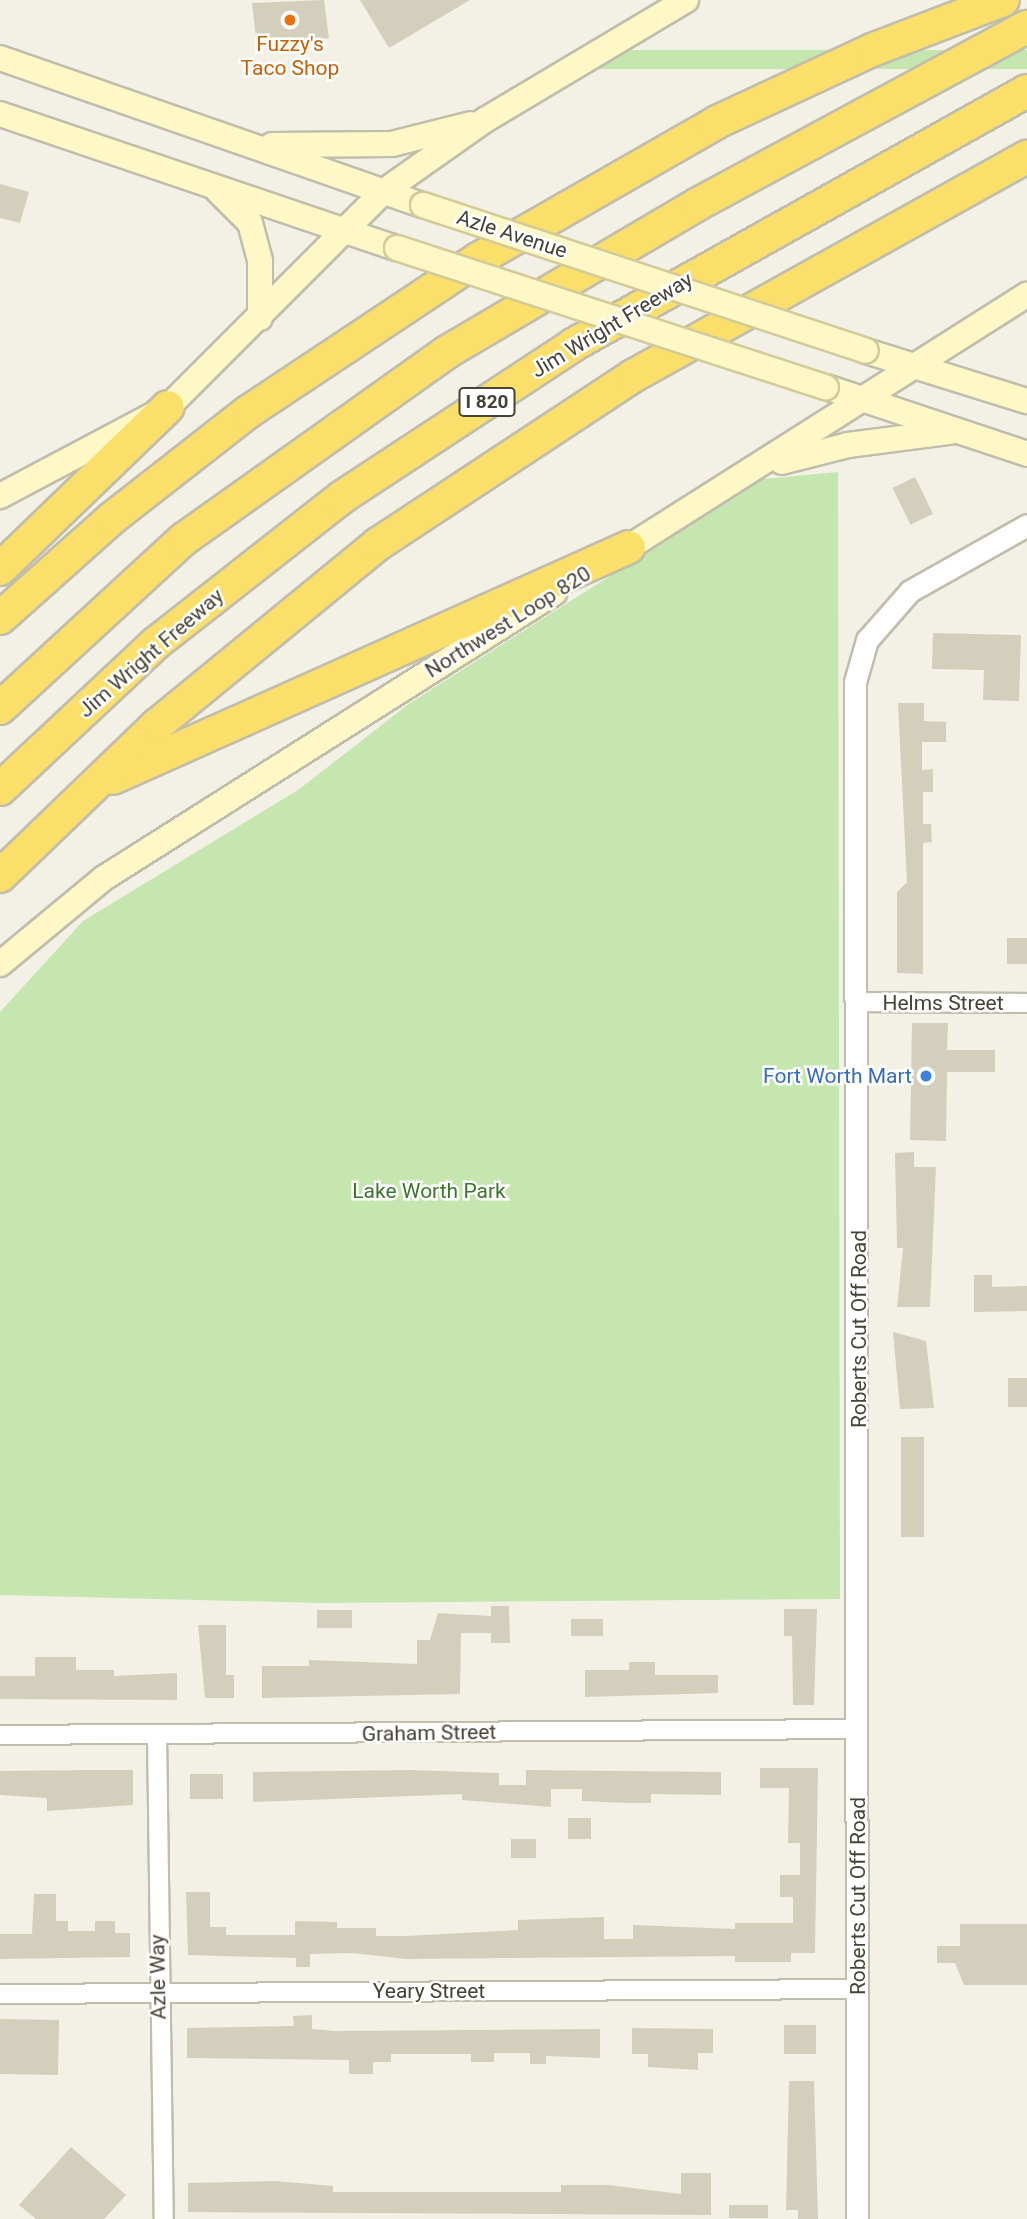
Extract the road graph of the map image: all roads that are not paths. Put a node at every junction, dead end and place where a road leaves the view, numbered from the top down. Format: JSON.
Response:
{"nodes":[{"id":1,"x":686,"y":0,"type":"edge"},
{"id":2,"x":1003,"y":0,"type":"edge"},
{"id":3,"x":1027,"y":27,"type":"edge"},
{"id":4,"x":0,"y":58,"type":"edge"},
{"id":5,"x":1027,"y":90,"type":"edge"},
{"id":6,"x":0,"y":114,"type":"edge"},
{"id":7,"x":485,"y":120,"type":"junction"},
{"id":8,"x":248,"y":144,"type":"junction"},
{"id":9,"x":1027,"y":157,"type":"edge"},
{"id":10,"x":212,"y":186,"type":"junction"},
{"id":11,"x":383,"y":192,"type":"junction"},
{"id":12,"x":341,"y":231,"type":"junction"},
{"id":13,"x":1027,"y":295,"type":"edge"},
{"id":14,"x":260,"y":318,"type":"junction"},
{"id":15,"x":919,"y":367,"type":"junction"},
{"id":16,"x":867,"y":400,"type":"junction"},
{"id":17,"x":1027,"y":401,"type":"edge"},
{"id":18,"x":168,"y":407,"type":"junction"},
{"id":19,"x":962,"y":431,"type":"junction"},
{"id":20,"x":1027,"y":454,"type":"edge"},
{"id":21,"x":755,"y":470,"type":"junction"},
{"id":22,"x":0,"y":496,"type":"edge"},
{"id":23,"x":1027,"y":525,"type":"edge"},
{"id":24,"x":629,"y":547,"type":"junction"},
{"id":25,"x":0,"y":569,"type":"edge"},
{"id":26,"x":0,"y":618,"type":"edge"},
{"id":27,"x":0,"y":708,"type":"edge"},
{"id":28,"x":0,"y":789,"type":"edge"},
{"id":29,"x":87,"y":791,"type":"junction"},
{"id":30,"x":0,"y":876,"type":"edge"},
{"id":31,"x":0,"y":964,"type":"edge"},
{"id":32,"x":859,"y":1003,"type":"junction"},
{"id":33,"x":1027,"y":1003,"type":"edge"},
{"id":34,"x":858,"y":1729,"type":"junction"},
{"id":35,"x":0,"y":1735,"type":"edge"},
{"id":36,"x":157,"y":1735,"type":"junction"},
{"id":37,"x":858,"y":1989,"type":"junction"},
{"id":38,"x":157,"y":1992,"type":"junction"},
{"id":39,"x":0,"y":1994,"type":"edge"},
{"id":40,"x":164,"y":2219,"type":"edge"},
{"id":41,"x":858,"y":2219,"type":"edge"}],
"edges":[{"from":1,"to":7,"type":"main road"},
{"from":2,"to":26,"type":"highway"},
{"from":3,"to":27,"type":"highway"},
{"from":4,"to":8,"type":"main road","name":"Azle Avenue"},
{"from":5,"to":28,"type":"highway","name":"Jim Wright Freeway","number":"I 820"},
{"from":6,"to":10,"type":"main road"},
{"from":7,"to":8,"type":"main road"},
{"from":7,"to":11,"type":"main road"},
{"from":8,"to":11,"type":"main road","name":"Azle Avenue"},
{"from":9,"to":29,"type":"highway"},
{"from":10,"to":12,"type":"main road"},
{"from":10,"to":14,"type":"main road"},
{"from":11,"to":12,"type":"main road"},
{"from":11,"to":15,"type":"main road","name":"Azle Avenue","bridge":true},
{"from":12,"to":14,"type":"main road"},
{"from":12,"to":16,"type":"main road","bridge":true},
{"from":13,"to":15,"type":"main road","name":"Northwest Loop 820"},
{"from":14,"to":18,"type":"main road"},
{"from":15,"to":16,"type":"main road","name":"Northwest Loop 820"},
{"from":15,"to":17,"type":"main road","name":"Azle Avenue"},
{"from":16,"to":19,"type":"main road"},
{"from":16,"to":21,"type":"main road","name":"Northwest Loop 820"},
{"from":18,"to":22,"type":"main road"},
{"from":18,"to":25,"type":"highway"},
{"from":19,"to":20,"type":"main road"},
{"from":19,"to":21,"type":"main road"},
{"from":21,"to":24,"type":"main road","name":"Northwest Loop 820"},
{"from":23,"to":32,"type":"street","name":"Roberts Cut Off Road"},
{"from":24,"to":29,"type":"highway"},
{"from":24,"to":31,"type":"main road","name":"Northwest Loop 820"},
{"from":29,"to":30,"type":"highway"},
{"from":32,"to":33,"type":"street","name":"Helms Street"},
{"from":32,"to":34,"type":"street","name":"Roberts Cut Off Road"},
{"from":34,"to":36,"type":"street","name":"Graham Street"},
{"from":34,"to":37,"type":"street","name":"Roberts Cut Off Road"},
{"from":35,"to":36,"type":"street","name":"Graham Street"},
{"from":36,"to":38,"type":"street","name":"Azle Way"},
{"from":37,"to":38,"type":"street","name":"Yeary Street"},
{"from":37,"to":41,"type":"street","name":"Roberts Cut Off Road"},
{"from":38,"to":39,"type":"street","name":"Yeary Street"},
{"from":38,"to":40,"type":"street","name":"Azle Way"}]}
